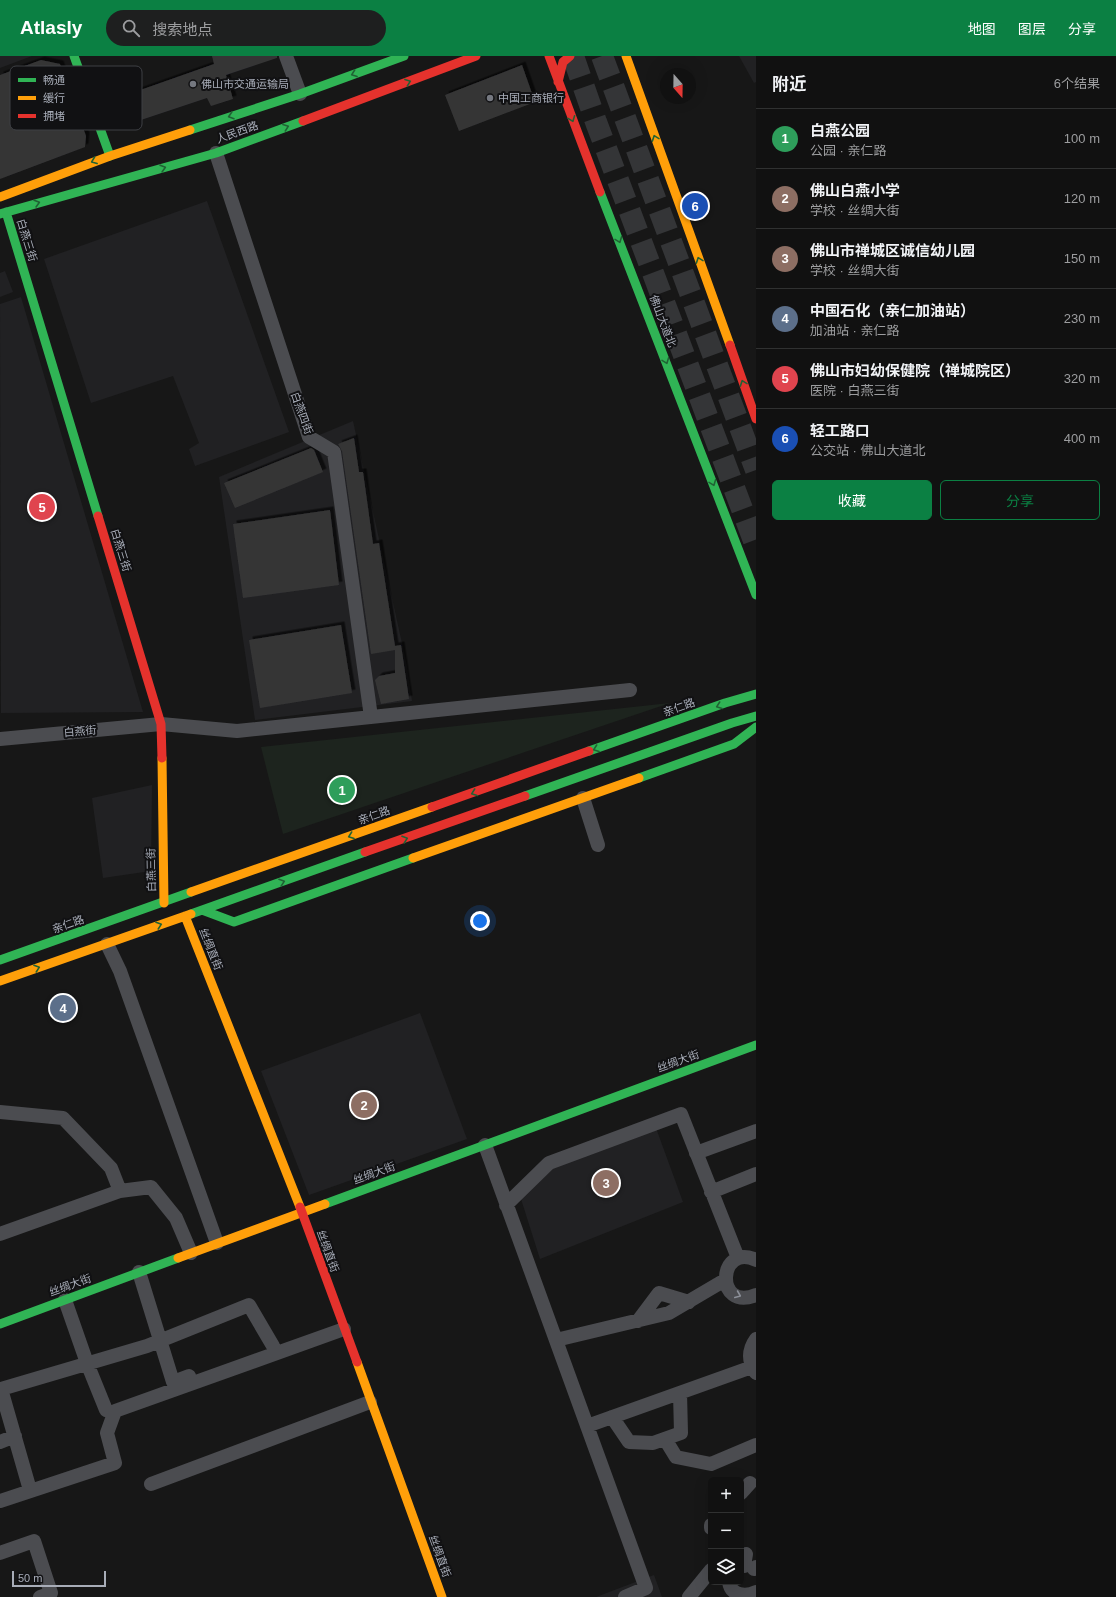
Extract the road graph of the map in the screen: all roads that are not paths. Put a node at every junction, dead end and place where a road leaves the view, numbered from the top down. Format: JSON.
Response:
{"nodes":[{"id":1,"x":74,"y":56,"type":"edge"},
{"id":2,"x":286,"y":56,"type":"edge"},
{"id":3,"x":404,"y":56,"type":"edge"},
{"id":4,"x":476,"y":56,"type":"edge"},
{"id":5,"x":549,"y":56,"type":"edge"},
{"id":6,"x":570,"y":56,"type":"edge"},
{"id":7,"x":626,"y":56,"type":"edge"},
{"id":8,"x":638,"y":60,"type":"dead end"},
{"id":9,"x":78,"y":66,"type":"edge"},
{"id":10,"x":558,"y":82,"type":"junction"},
{"id":11,"x":300,"y":94,"type":"junction"},
{"id":12,"x":641,"y":99,"type":"junction"},
{"id":13,"x":101,"y":130,"type":"edge"},
{"id":14,"x":216,"y":153,"type":"junction"},
{"id":15,"x":110,"y":156,"type":"junction"},
{"id":16,"x":0,"y":197,"type":"edge"},
{"id":17,"x":3,"y":213,"type":"edge"},
{"id":18,"x":756,"y":419,"type":"edge"},
{"id":19,"x":756,"y":595,"type":"edge"},
{"id":20,"x":630,"y":690,"type":"dead end"},
{"id":21,"x":756,"y":694,"type":"edge"},
{"id":22,"x":756,"y":716,"type":"edge"},
{"id":23,"x":371,"y":717,"type":"junction"},
{"id":24,"x":161,"y":724,"type":"junction"},
{"id":25,"x":756,"y":727,"type":"edge"},
{"id":26,"x":0,"y":739,"type":"edge"},
{"id":27,"x":583,"y":798,"type":"junction"},
{"id":28,"x":598,"y":845,"type":"dead end"},
{"id":29,"x":164,"y":903,"type":"junction"},
{"id":30,"x":202,"y":910,"type":"junction"},
{"id":31,"x":185,"y":916,"type":"junction"},
{"id":32,"x":107,"y":944,"type":"junction"},
{"id":33,"x":0,"y":960,"type":"edge"},
{"id":34,"x":0,"y":981,"type":"edge"},
{"id":35,"x":756,"y":1045,"type":"edge"},
{"id":36,"x":0,"y":1112,"type":"edge"},
{"id":37,"x":756,"y":1131,"type":"edge"},
{"id":38,"x":485,"y":1145,"type":"junction"},
{"id":39,"x":696,"y":1153,"type":"junction"},
{"id":40,"x":756,"y":1174,"type":"edge"},
{"id":41,"x":120,"y":1191,"type":"junction"},
{"id":42,"x":711,"y":1192,"type":"junction"},
{"id":43,"x":506,"y":1205,"type":"junction"},
{"id":44,"x":302,"y":1212,"type":"junction"},
{"id":45,"x":0,"y":1234,"type":"edge"},
{"id":46,"x":217,"y":1243,"type":"junction"},
{"id":47,"x":191,"y":1253,"type":"junction"},
{"id":48,"x":750,"y":1257,"type":"edge"},
{"id":49,"x":139,"y":1272,"type":"junction"},
{"id":50,"x":725,"y":1280,"type":"junction"},
{"id":51,"x":756,"y":1296,"type":"edge"},
{"id":52,"x":65,"y":1300,"type":"junction"},
{"id":53,"x":689,"y":1302,"type":"junction"},
{"id":54,"x":638,"y":1321,"type":"junction"},
{"id":55,"x":0,"y":1324,"type":"edge"},
{"id":56,"x":344,"y":1328,"type":"junction"},
{"id":57,"x":308,"y":1334,"type":"dead end"},
{"id":58,"x":756,"y":1339,"type":"edge"},
{"id":59,"x":556,"y":1340,"type":"junction"},
{"id":60,"x":159,"y":1341,"type":"junction"},
{"id":61,"x":272,"y":1346,"type":"junction"},
{"id":62,"x":87,"y":1363,"type":"junction"},
{"id":63,"x":754,"y":1370,"type":"edge"},
{"id":64,"x":680,"y":1393,"type":"junction"},
{"id":65,"x":370,"y":1402,"type":"junction"},
{"id":66,"x":106,"y":1410,"type":"dead end"},
{"id":67,"x":612,"y":1417,"type":"junction"},
{"id":68,"x":587,"y":1426,"type":"junction"},
{"id":69,"x":15,"y":1436,"type":"junction"},
{"id":70,"x":665,"y":1439,"type":"junction"},
{"id":71,"x":0,"y":1442,"type":"edge"},
{"id":72,"x":756,"y":1445,"type":"edge"},
{"id":73,"x":151,"y":1484,"type":"dead end"},
{"id":74,"x":30,"y":1490,"type":"junction"},
{"id":75,"x":0,"y":1501,"type":"edge"},
{"id":76,"x":0,"y":1553,"type":"edge"},
{"id":77,"x":708,"y":1574,"type":"edge"},
{"id":78,"x":730,"y":1585,"type":"edge"},
{"id":79,"x":756,"y":1592,"type":"edge"},
{"id":80,"x":40,"y":1597,"type":"edge"},
{"id":81,"x":442,"y":1597,"type":"edge"},
{"id":82,"x":625,"y":1597,"type":"edge"},
{"id":83,"x":689,"y":1597,"type":"edge"},
{"id":84,"x":744,"y":1597,"type":"edge"}],
"edges":[{"from":1,"to":9,"type":"main road"},
{"from":2,"to":11,"type":"street"},
{"from":3,"to":11,"type":"main road","name":"人民西路","one_way":true},
{"from":14,"to":4,"type":"main road","name":"人民西路","one_way":true},
{"from":5,"to":10,"type":"main road","name":"佛山大道北"},
{"from":6,"to":10,"type":"main road"},
{"from":7,"to":12,"type":"main road"},
{"from":8,"to":12,"type":"main road"},
{"from":10,"to":19,"type":"main road","name":"佛山大道北","one_way":true},
{"from":11,"to":15,"type":"main road","name":"人民西路","one_way":true},
{"from":18,"to":12,"type":"main road","one_way":true},
{"from":13,"to":15,"type":"main road"},
{"from":17,"to":14,"type":"main road","name":"人民西路","one_way":true},
{"from":14,"to":23,"type":"street","name":"白燕四街"},
{"from":15,"to":16,"type":"main road","name":"人民西路","one_way":true},
{"from":17,"to":24,"type":"main road","name":"白燕三街"},
{"from":20,"to":23,"type":"street","name":"白燕街"},
{"from":21,"to":29,"type":"main road","name":"亲仁路","one_way":true},
{"from":30,"to":22,"type":"main road","one_way":true},
{"from":23,"to":24,"type":"street","name":"白燕街"},
{"from":24,"to":26,"type":"street","name":"白燕街"},
{"from":24,"to":29,"type":"main road","name":"白燕三街"},
{"from":25,"to":27,"type":"main road"},
{"from":27,"to":28,"type":"street"},
{"from":27,"to":30,"type":"main road"},
{"from":29,"to":33,"type":"main road","name":"亲仁路"},
{"from":30,"to":31,"type":"main road"},
{"from":32,"to":31,"type":"main road","one_way":true},
{"from":31,"to":44,"type":"main road","name":"丝绸直街"},
{"from":34,"to":32,"type":"main road","one_way":true},
{"from":32,"to":46,"type":"street"},
{"from":35,"to":38,"type":"main road","name":"丝绸大街"},
{"from":36,"to":41,"type":"street"},
{"from":37,"to":39,"type":"street"},
{"from":38,"to":43,"type":"street"},
{"from":38,"to":44,"type":"main road","name":"丝绸大街"},
{"from":39,"to":42,"type":"street"},
{"from":39,"to":43,"type":"street"},
{"from":40,"to":42,"type":"street"},
{"from":41,"to":45,"type":"street"},
{"from":41,"to":47,"type":"street"},
{"from":42,"to":48,"type":"street"},
{"from":43,"to":59,"type":"street"},
{"from":44,"to":46,"type":"main road","name":"丝绸大街"},
{"from":44,"to":56,"type":"main road","name":"丝绸直街"},
{"from":46,"to":47,"type":"main road","name":"丝绸大街"},
{"from":47,"to":49,"type":"main road","name":"丝绸大街"},
{"from":48,"to":50,"type":"street"},
{"from":49,"to":52,"type":"main road","name":"丝绸大街"},
{"from":49,"to":60,"type":"street"},
{"from":50,"to":51,"type":"street","one_way":true},
{"from":50,"to":53,"type":"street"},
{"from":52,"to":55,"type":"main road","name":"丝绸大街"},
{"from":52,"to":62,"type":"street"},
{"from":53,"to":54,"type":"street"},
{"from":53,"to":54,"type":"street"},
{"from":54,"to":59,"type":"street"},
{"from":56,"to":65,"type":"main road","name":"丝绸直街"},
{"from":56,"to":74,"type":"street"},
{"from":57,"to":61,"type":"street"},
{"from":58,"to":63,"type":"street"},
{"from":59,"to":68,"type":"street"},
{"from":60,"to":61,"type":"street"},
{"from":60,"to":61,"type":"street"},
{"from":60,"to":62,"type":"street"},
{"from":62,"to":66,"type":"street"},
{"from":62,"to":69,"type":"street"},
{"from":63,"to":64,"type":"street"},
{"from":64,"to":67,"type":"street"},
{"from":64,"to":70,"type":"street"},
{"from":65,"to":73,"type":"street"},
{"from":65,"to":81,"type":"main road","name":"丝绸直街"},
{"from":67,"to":68,"type":"street"},
{"from":67,"to":70,"type":"street"},
{"from":68,"to":82,"type":"street"},
{"from":69,"to":71,"type":"street"},
{"from":69,"to":74,"type":"street"},
{"from":70,"to":72,"type":"street"},
{"from":74,"to":75,"type":"street"},
{"from":76,"to":80,"type":"street"},
{"from":77,"to":83,"type":"street"},
{"from":78,"to":84,"type":"street"},
{"from":79,"to":84,"type":"street"}]}
